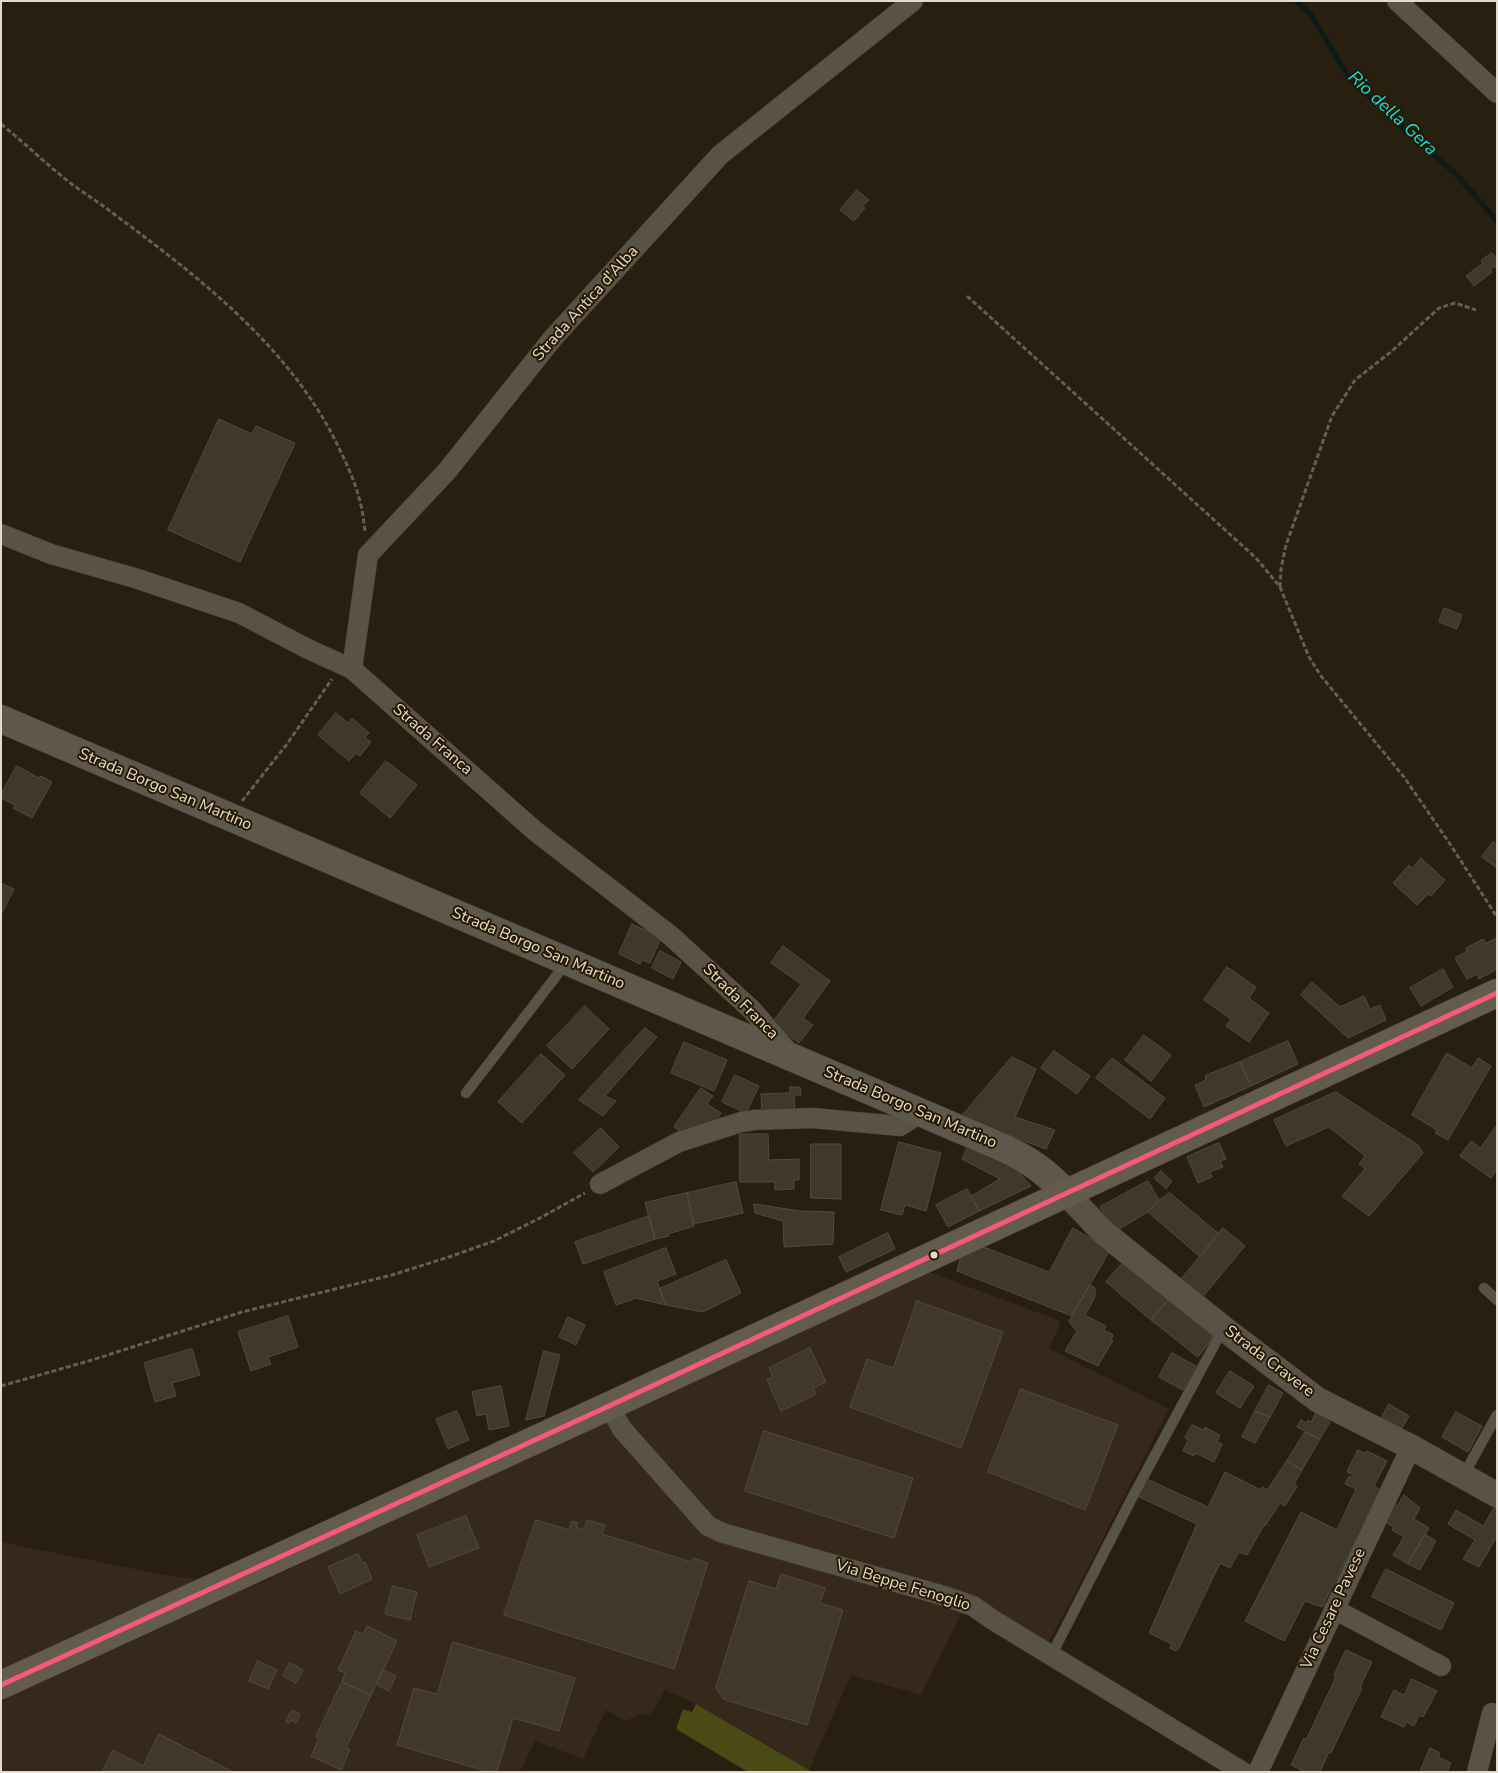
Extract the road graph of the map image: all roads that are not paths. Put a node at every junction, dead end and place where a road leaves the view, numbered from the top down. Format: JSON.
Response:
{"nodes":[{"id":1,"x":913,"y":1,"type":"edge"},
{"id":2,"x":1397,"y":1,"type":"edge"},
{"id":3,"x":1497,"y":93,"type":"edge"},
{"id":4,"x":1,"y":534,"type":"edge"},
{"id":5,"x":347,"y":667,"type":"junction"},
{"id":6,"x":1,"y":719,"type":"edge"},
{"id":7,"x":565,"y":961,"type":"junction"},
{"id":8,"x":1497,"y":993,"type":"edge"},
{"id":9,"x":794,"y":1059,"type":"junction"},
{"id":10,"x":466,"y":1093,"type":"dead end"},
{"id":11,"x":920,"y":1113,"type":"junction"},
{"id":12,"x":600,"y":1184,"type":"road end"},
{"id":13,"x":1066,"y":1193,"type":"junction"},
{"id":14,"x":1484,"y":1288,"type":"dead end"},
{"id":15,"x":1497,"y":1300,"type":"edge"},
{"id":16,"x":1224,"y":1328,"type":"junction"},
{"id":17,"x":609,"y":1406,"type":"junction"},
{"id":18,"x":1497,"y":1415,"type":"edge"},
{"id":19,"x":1411,"y":1447,"type":"junction"},
{"id":20,"x":1463,"y":1476,"type":"junction"},
{"id":21,"x":1497,"y":1495,"type":"edge"},
{"id":22,"x":1334,"y":1609,"type":"junction"},
{"id":23,"x":1051,"y":1656,"type":"junction"},
{"id":24,"x":1441,"y":1666,"type":"dead end"},
{"id":25,"x":1,"y":1685,"type":"edge"},
{"id":26,"x":1492,"y":1713,"type":"dead end"},
{"id":27,"x":1243,"y":1772,"type":"edge"},
{"id":28,"x":1258,"y":1772,"type":"edge"},
{"id":29,"x":1477,"y":1772,"type":"edge"}],
"edges":[{"from":1,"to":5,"type":"street","name":"Strada Antica d'Alba"},
{"from":2,"to":3,"type":"street"},
{"from":4,"to":5,"type":"street","name":"Strada Franca"},
{"from":5,"to":9,"type":"street","name":"Strada Franca"},
{"from":6,"to":7,"type":"main road","name":"Strada Borgo San Martino"},
{"from":7,"to":9,"type":"main road","name":"Strada Borgo San Martino"},
{"from":7,"to":10,"type":"lane"},
{"from":8,"to":13,"type":"main road"},
{"from":9,"to":11,"type":"main road","name":"Strada Borgo San Martino"},
{"from":11,"to":12,"type":"street"},
{"from":11,"to":13,"type":"main road","name":"Strada Borgo San Martino"},
{"from":13,"to":16,"type":"street","name":"Strada Cravere"},
{"from":13,"to":17,"type":"main road"},
{"from":14,"to":15,"type":"lane"},
{"from":16,"to":19,"type":"street","name":"Strada Cravere"},
{"from":16,"to":23,"type":"lane"},
{"from":17,"to":23,"type":"street","name":"Via Beppe Fenoglio"},
{"from":17,"to":25,"type":"main road"},
{"from":18,"to":20,"type":"lane"},
{"from":19,"to":20,"type":"street","name":"Strada Cravere"},
{"from":19,"to":22,"type":"street","name":"Via Cesare Pavese"},
{"from":20,"to":21,"type":"street","name":"Strada Cravere"},
{"from":22,"to":24,"type":"street"},
{"from":22,"to":28,"type":"street","name":"Via Cesare Pavese"},
{"from":23,"to":27,"type":"street","name":"Via Beppe Fenoglio"},
{"from":26,"to":29,"type":"street"}]}
